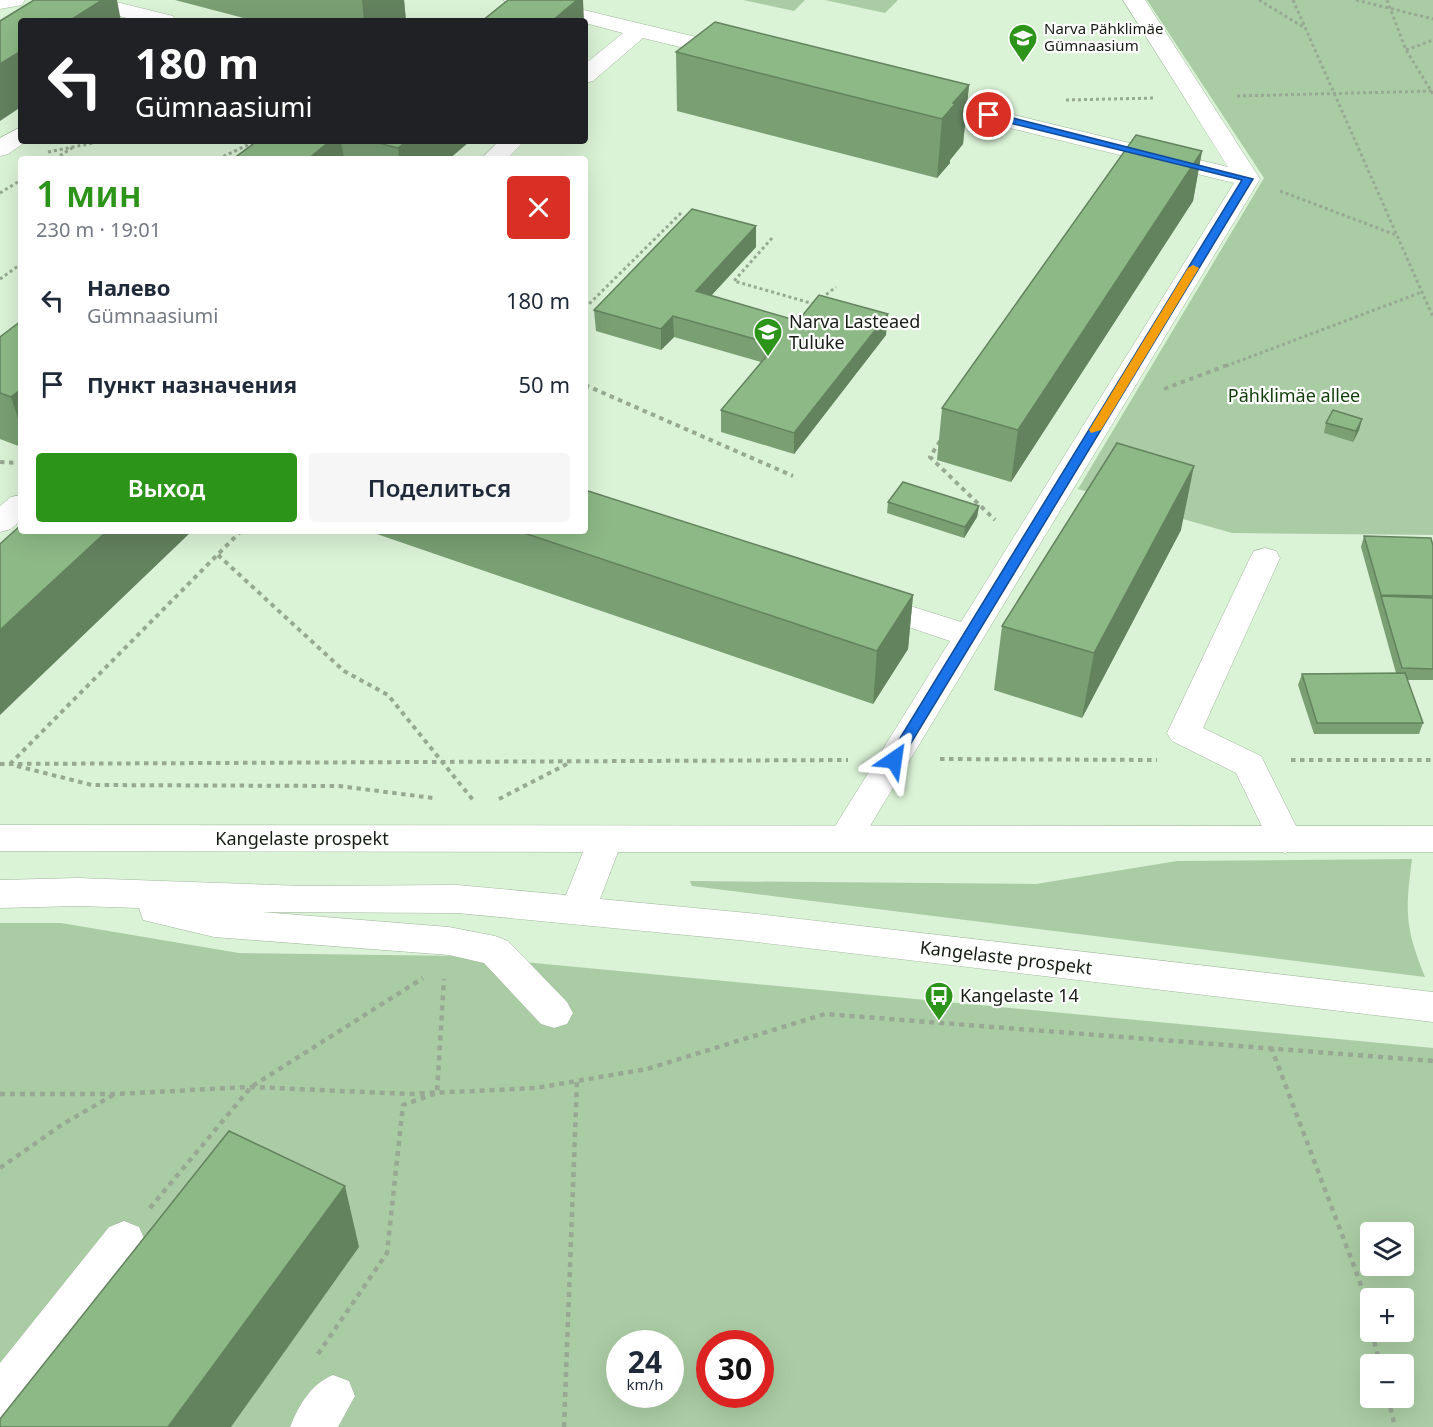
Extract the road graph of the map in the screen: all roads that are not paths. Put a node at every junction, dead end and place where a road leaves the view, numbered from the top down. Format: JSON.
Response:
{"nodes":[{"id":1,"x":14,"y":0,"type":"edge"},
{"id":2,"x":83,"y":0,"type":"edge"},
{"id":3,"x":1134,"y":0,"type":"edge"},
{"id":4,"x":0,"y":3,"type":"edge"},
{"id":5,"x":511,"y":4,"type":"edge"},
{"id":6,"x":153,"y":18,"type":"edge"},
{"id":7,"x":580,"y":18,"type":"edge"},
{"id":8,"x":588,"y":20,"type":"edge"},
{"id":9,"x":639,"y":30,"type":"junction"},
{"id":10,"x":756,"y":58,"type":"edge"},
{"id":11,"x":588,"y":73,"type":"edge"},
{"id":12,"x":896,"y":93,"type":"edge"},
{"id":13,"x":18,"y":137,"type":"edge"},
{"id":14,"x":510,"y":144,"type":"edge"},
{"id":15,"x":0,"y":149,"type":"edge"},
{"id":16,"x":496,"y":156,"type":"edge"},
{"id":17,"x":1248,"y":179,"type":"junction"},
{"id":18,"x":18,"y":507,"type":"edge"},
{"id":19,"x":0,"y":522,"type":"edge"},
{"id":20,"x":1265,"y":558,"type":"dead end"},
{"id":21,"x":841,"y":594,"type":"edge"},
{"id":22,"x":970,"y":636,"type":"junction"},
{"id":23,"x":846,"y":837,"type":"junction"},
{"id":24,"x":0,"y":838,"type":"edge"},
{"id":25,"x":604,"y":839,"type":"junction"},
{"id":26,"x":1433,"y":839,"type":"edge"},
{"id":27,"x":1285,"y":840,"type":"junction"},
{"id":28,"x":78,"y":892,"type":"junction"},
{"id":29,"x":0,"y":894,"type":"edge"},
{"id":30,"x":578,"y":910,"type":"junction"},
{"id":31,"x":1433,"y":1007,"type":"edge"},
{"id":32,"x":554,"y":1013,"type":"dead end"},
{"id":33,"x":124,"y":1240,"type":"road end"},
{"id":34,"x":0,"y":1397,"type":"edge"}],
"edges":[{"from":1,"to":4,"type":"main road"},
{"from":2,"to":6,"type":"main road"},
{"from":3,"to":17,"type":"main road"},
{"from":5,"to":7,"type":"main road"},
{"from":8,"to":9,"type":"main road"},
{"from":9,"to":10,"type":"main road"},
{"from":9,"to":11,"type":"main road"},
{"from":12,"to":17,"type":"main road"},
{"from":13,"to":15,"type":"main road"},
{"from":14,"to":16,"type":"main road"},
{"from":17,"to":22,"type":"main road"},
{"from":18,"to":19,"type":"main road"},
{"from":20,"to":27,"type":"main road"},
{"from":21,"to":22,"type":"main road"},
{"from":22,"to":23,"type":"main road"},
{"from":23,"to":25,"type":"main road","name":"Kangelaste prospekt"},
{"from":23,"to":27,"type":"main road","name":"Kangelaste prospekt"},
{"from":24,"to":25,"type":"main road","name":"Kangelaste prospekt"},
{"from":25,"to":30,"type":"main road"},
{"from":26,"to":27,"type":"main road","name":"Kangelaste prospekt"},
{"from":28,"to":29,"type":"main road","name":"Kangelaste prospekt"},
{"from":28,"to":30,"type":"main road","name":"Kangelaste prospekt"},
{"from":28,"to":32,"type":"main road"},
{"from":30,"to":31,"type":"main road","name":"Kangelaste prospekt"},
{"from":33,"to":34,"type":"main road"}]}
